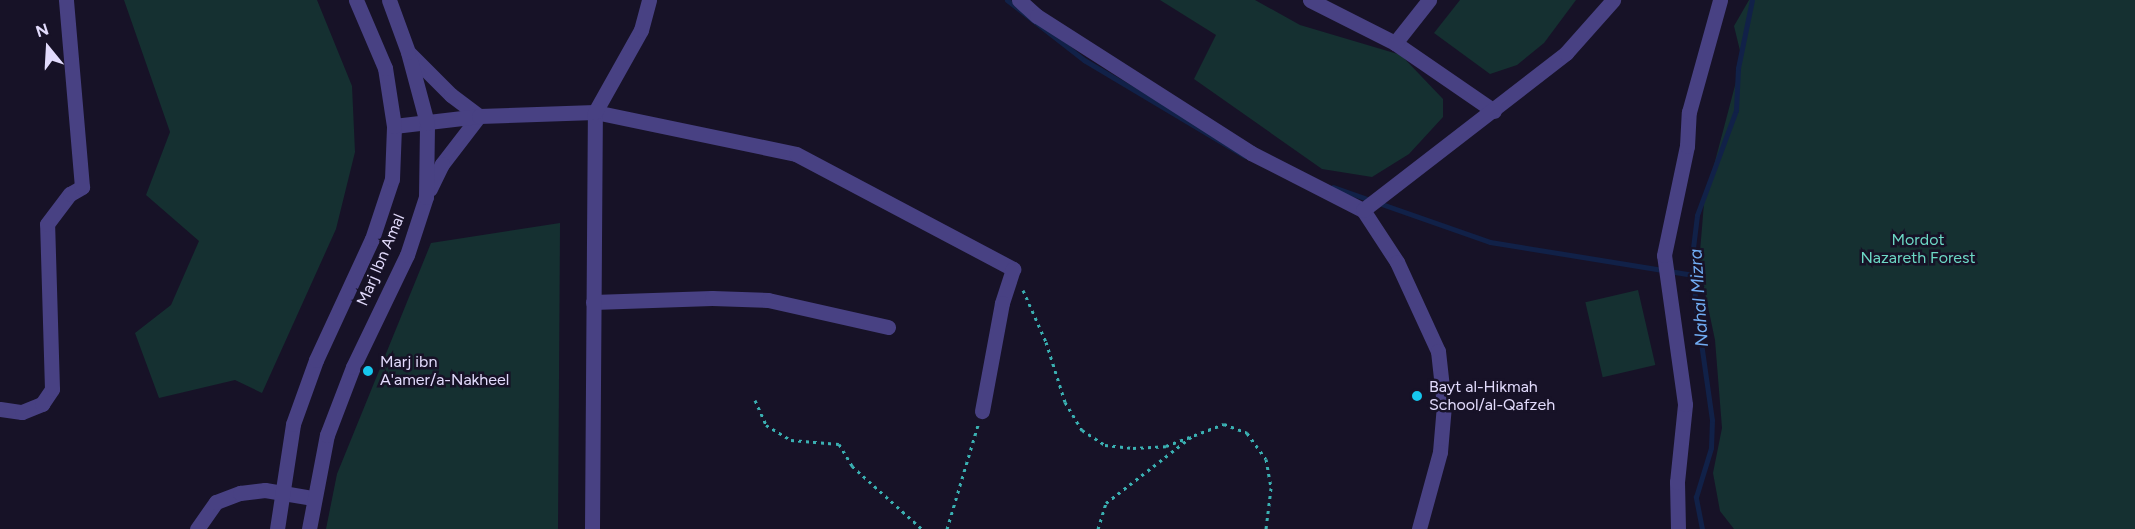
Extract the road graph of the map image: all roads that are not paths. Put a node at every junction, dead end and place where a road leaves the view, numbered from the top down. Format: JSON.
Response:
{"nodes":[{"id":1,"x":66,"y":0,"type":"edge"},
{"id":2,"x":356,"y":0,"type":"edge"},
{"id":3,"x":389,"y":0,"type":"edge"},
{"id":4,"x":650,"y":0,"type":"edge"},
{"id":5,"x":1019,"y":0,"type":"edge"},
{"id":6,"x":1310,"y":0,"type":"edge"},
{"id":7,"x":1429,"y":0,"type":"edge"},
{"id":8,"x":1613,"y":0,"type":"edge"},
{"id":9,"x":1720,"y":0,"type":"edge"},
{"id":10,"x":1395,"y":43,"type":"junction"},
{"id":11,"x":408,"y":52,"type":"junction"},
{"id":12,"x":1494,"y":111,"type":"junction"},
{"id":13,"x":595,"y":112,"type":"junction"},
{"id":14,"x":479,"y":116,"type":"junction"},
{"id":15,"x":427,"y":123,"type":"junction"},
{"id":16,"x":394,"y":126,"type":"junction"},
{"id":17,"x":426,"y":197,"type":"junction"},
{"id":18,"x":1363,"y":210,"type":"junction"},
{"id":19,"x":593,"y":302,"type":"junction"},
{"id":20,"x":888,"y":327,"type":"dead end"},
{"id":21,"x":0,"y":409,"type":"edge"},
{"id":22,"x":982,"y":411,"type":"road end"},
{"id":23,"x":279,"y":495,"type":"junction"},
{"id":24,"x":313,"y":498,"type":"junction"},
{"id":25,"x":197,"y":529,"type":"edge"},
{"id":26,"x":277,"y":529,"type":"edge"},
{"id":27,"x":309,"y":529,"type":"edge"},
{"id":28,"x":592,"y":529,"type":"edge"},
{"id":29,"x":1419,"y":529,"type":"edge"},
{"id":30,"x":1678,"y":529,"type":"edge"}],
"edges":[{"from":1,"to":21,"type":"street"},
{"from":2,"to":16,"type":"street","name":"Marj Ibn Amal"},
{"from":3,"to":11,"type":"street","name":"Marj Ibn Amal"},
{"from":4,"to":13,"type":"street"},
{"from":5,"to":18,"type":"street"},
{"from":6,"to":10,"type":"street"},
{"from":7,"to":10,"type":"street"},
{"from":8,"to":12,"type":"street"},
{"from":9,"to":30,"type":"street"},
{"from":10,"to":12,"type":"street"},
{"from":11,"to":14,"type":"street"},
{"from":11,"to":15,"type":"street","name":"Marj Ibn Amal"},
{"from":12,"to":18,"type":"street"},
{"from":13,"to":14,"type":"street"},
{"from":13,"to":19,"type":"street"},
{"from":13,"to":22,"type":"street"},
{"from":14,"to":15,"type":"street"},
{"from":14,"to":17,"type":"street"},
{"from":15,"to":16,"type":"street"},
{"from":15,"to":17,"type":"street","name":"Marj Ibn Amal"},
{"from":16,"to":23,"type":"street","name":"Marj Ibn Amal"},
{"from":17,"to":24,"type":"street","name":"Marj Ibn Amal"},
{"from":18,"to":29,"type":"street"},
{"from":19,"to":20,"type":"street"},
{"from":19,"to":28,"type":"street"},
{"from":23,"to":24,"type":"street"},
{"from":23,"to":25,"type":"street"},
{"from":23,"to":26,"type":"street","name":"Marj Ibn Amal"},
{"from":24,"to":27,"type":"street","name":"Marj Ibn Amal"}]}
